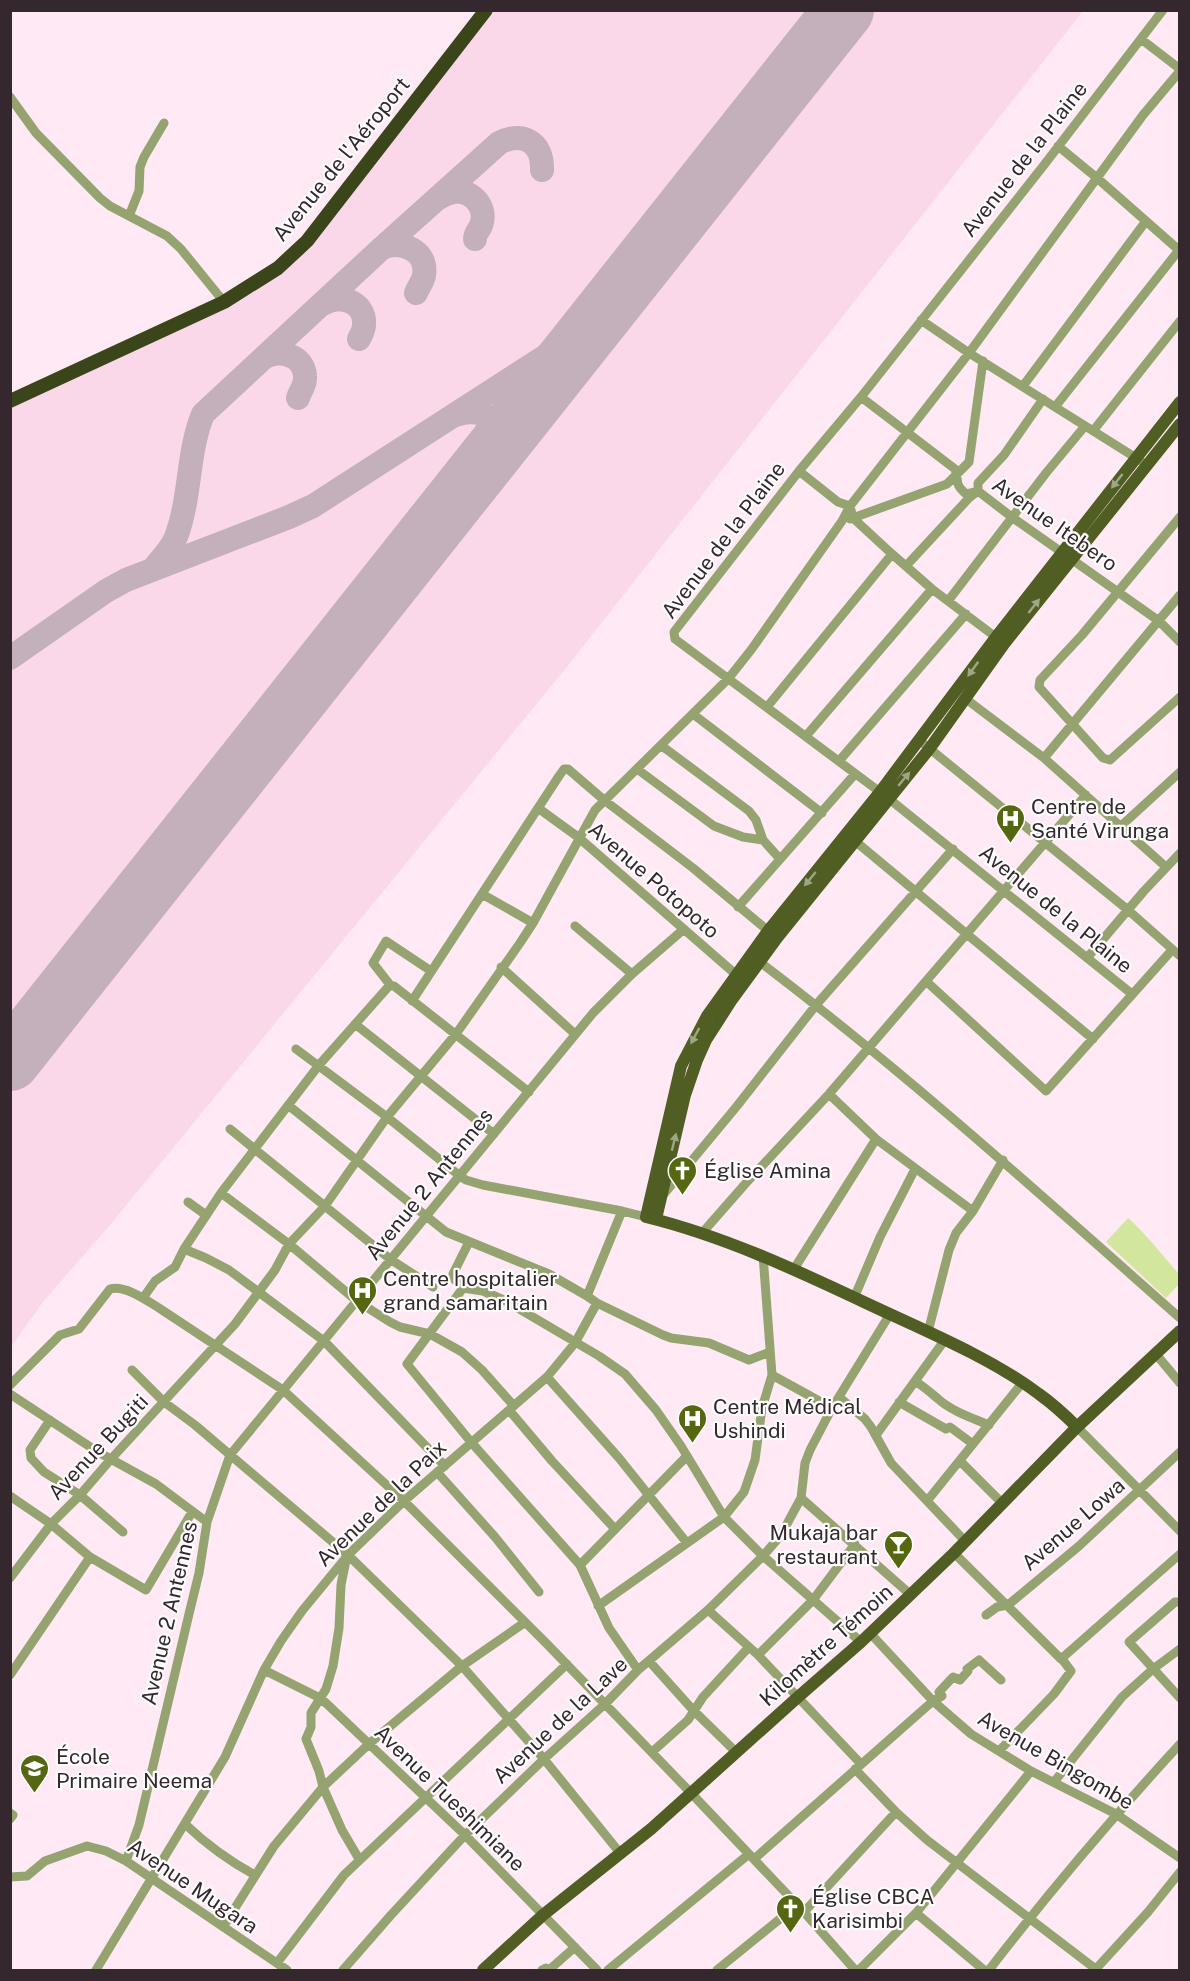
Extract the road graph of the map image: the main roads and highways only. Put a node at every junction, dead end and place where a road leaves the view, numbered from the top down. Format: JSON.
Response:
{"nodes":[{"id":1,"x":486,"y":10,"type":"edge"},
{"id":2,"x":10,"y":400,"type":"edge"},
{"id":3,"x":1179,"y":402,"type":"edge"},
{"id":4,"x":1179,"y":424,"type":"edge"},
{"id":5,"x":1090,"y":515,"type":"junction"},
{"id":6,"x":1101,"y":522,"type":"junction"},
{"id":7,"x":1068,"y":555,"type":"junction"},
{"id":8,"x":1000,"y":640,"type":"junction"},
{"id":9,"x":884,"y":795,"type":"junction"},
{"id":10,"x":773,"y":935,"type":"junction"},
{"id":11,"x":740,"y":978,"type":"junction"},
{"id":12,"x":687,"y":1068,"type":"junction"},
{"id":13,"x":651,"y":1218,"type":"junction"},
{"id":14,"x":1179,"y":1331,"type":"edge"},
{"id":15,"x":1077,"y":1427,"type":"junction"},
{"id":16,"x":483,"y":1971,"type":"edge"}],
"edges":[{"from":1,"to":2,"type":"highway","name":"Avenue de l'Aéroport"},
{"from":3,"to":5,"type":"main road","one_way":true},
{"from":4,"to":6,"type":"main road"},
{"from":5,"to":6,"type":"main road"},
{"from":5,"to":7,"type":"main road"},
{"from":6,"to":7,"type":"main road"},
{"from":7,"to":8,"type":"main road"},
{"from":8,"to":9,"type":"main road","one_way":true},
{"from":9,"to":8,"type":"main road","one_way":true},
{"from":9,"to":10,"type":"main road","one_way":true},
{"from":9,"to":10,"type":"main road"},
{"from":10,"to":11,"type":"main road"},
{"from":10,"to":11,"type":"main road"},
{"from":11,"to":12,"type":"main road"},
{"from":12,"to":13,"type":"main road"},
{"from":13,"to":12,"type":"main road","one_way":true},
{"from":13,"to":15,"type":"main road"},
{"from":14,"to":15,"type":"main road","name":"Kilomètre Témoin"},
{"from":15,"to":16,"type":"main road","name":"Kilomètre Témoin"}]}
